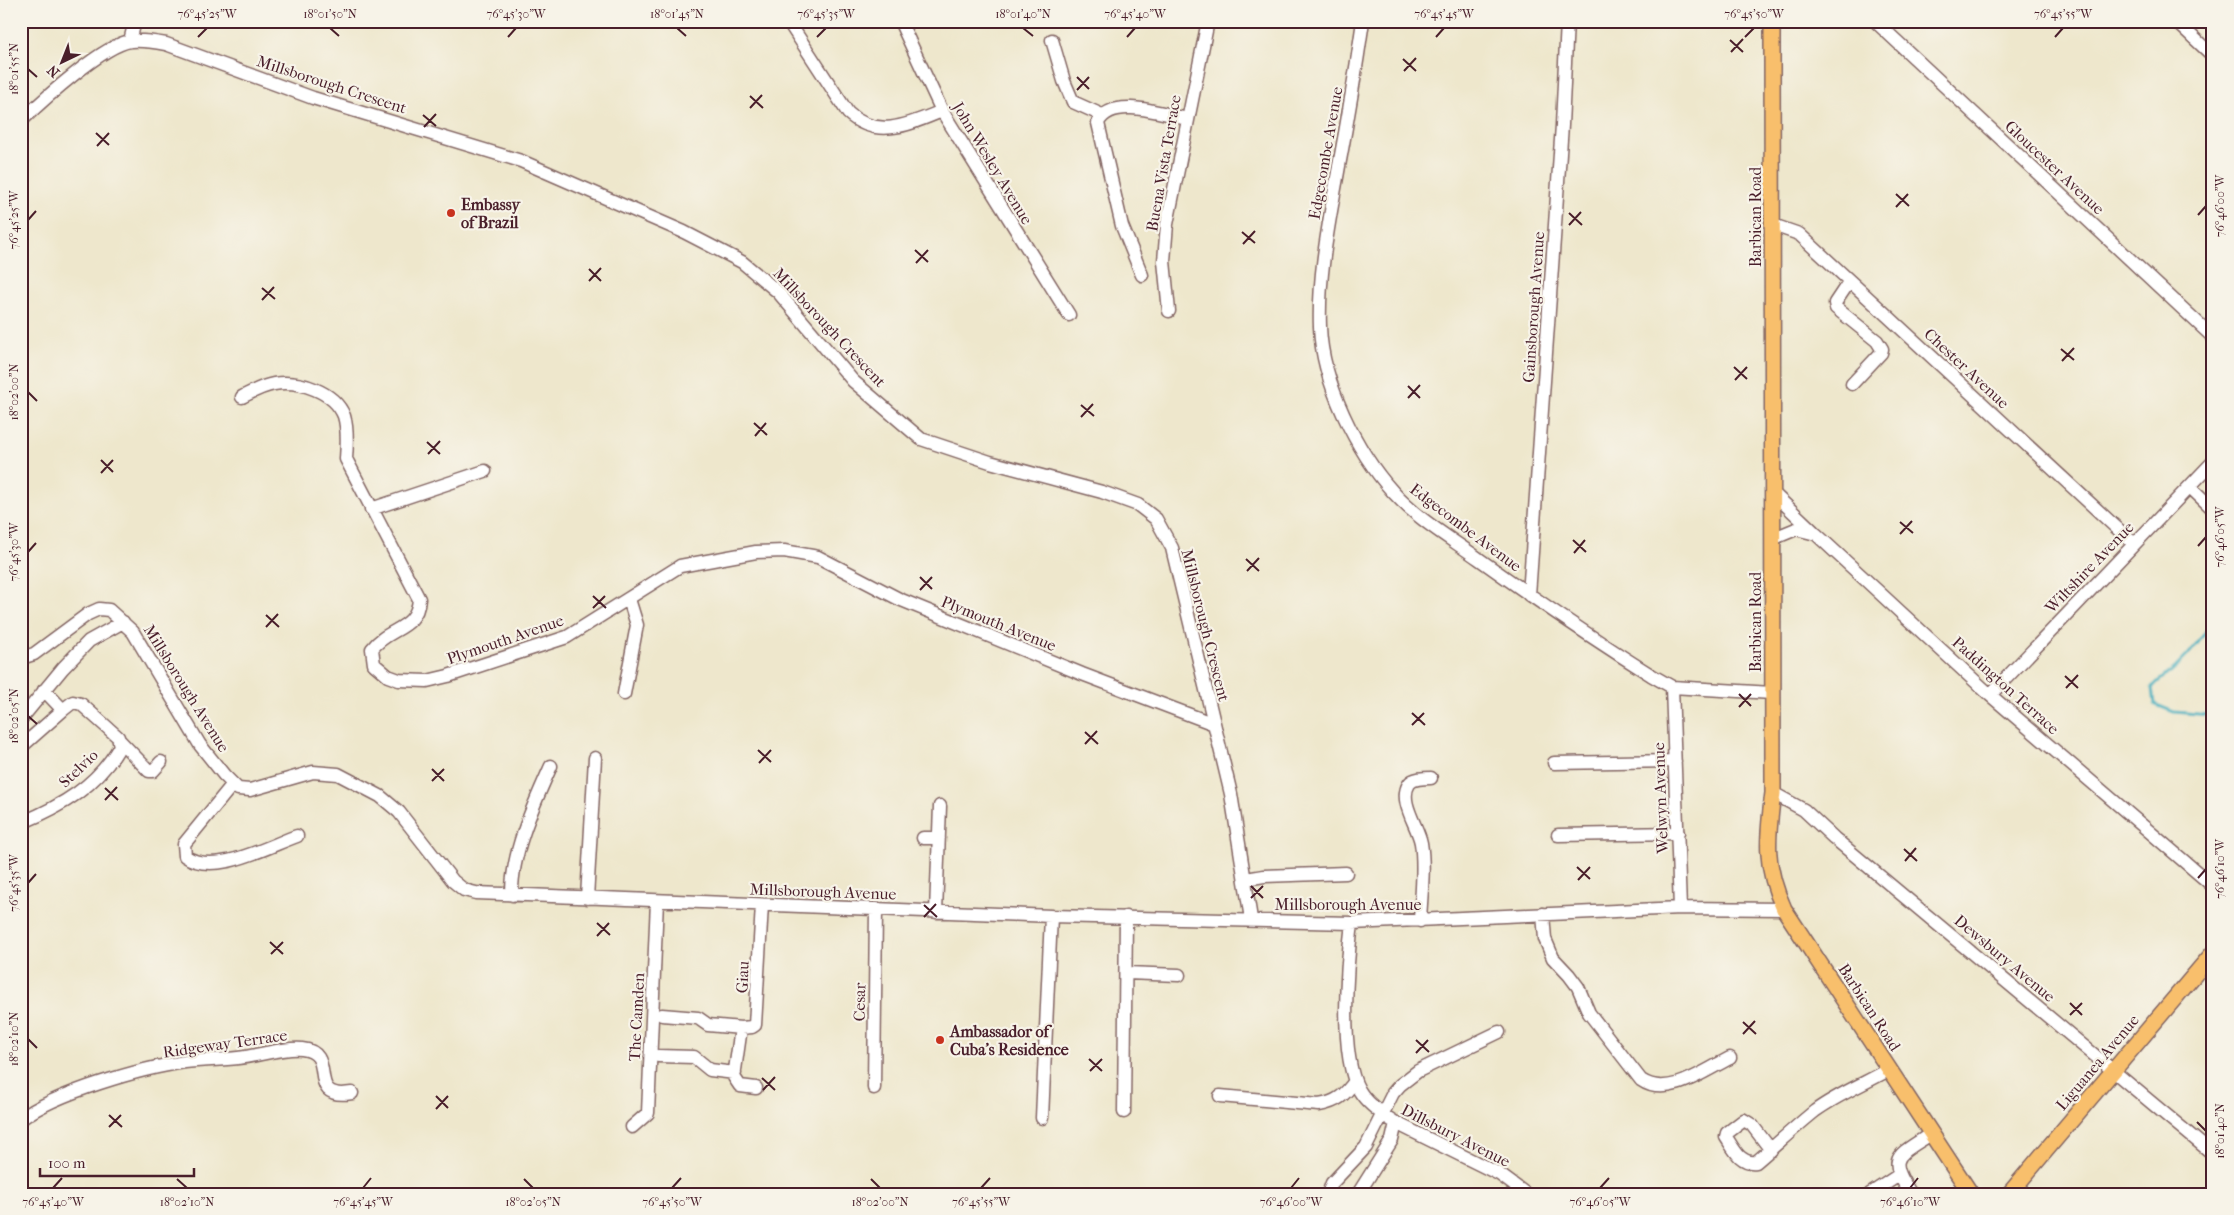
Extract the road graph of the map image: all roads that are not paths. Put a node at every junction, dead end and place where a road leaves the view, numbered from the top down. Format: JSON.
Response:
{"nodes":[{"id":1,"x":136,"y":21,"type":"edge"},
{"id":2,"x":788,"y":21,"type":"edge"},
{"id":3,"x":900,"y":21,"type":"edge"},
{"id":4,"x":1208,"y":21,"type":"edge"},
{"id":5,"x":1363,"y":21,"type":"edge"},
{"id":6,"x":1567,"y":21,"type":"edge"},
{"id":7,"x":1772,"y":21,"type":"edge"},
{"id":8,"x":1875,"y":21,"type":"edge"},
{"id":9,"x":2176,"y":21,"type":"edge"},
{"id":10,"x":1052,"y":40,"type":"dead end"},
{"id":11,"x":130,"y":41,"type":"junction"},
{"id":12,"x":2213,"y":56,"type":"edge"},
{"id":13,"x":942,"y":111,"type":"junction"},
{"id":14,"x":1102,"y":115,"type":"junction"},
{"id":15,"x":1187,"y":119,"type":"junction"},
{"id":16,"x":21,"y":121,"type":"edge"},
{"id":17,"x":1773,"y":225,"type":"junction"},
{"id":18,"x":1142,"y":275,"type":"dead end"},
{"id":19,"x":1849,"y":282,"type":"junction"},
{"id":20,"x":1169,"y":311,"type":"dead end"},
{"id":21,"x":1069,"y":315,"type":"dead end"},
{"id":22,"x":2213,"y":337,"type":"edge"},
{"id":23,"x":1852,"y":384,"type":"dead end"},
{"id":24,"x":242,"y":397,"type":"dead end"},
{"id":25,"x":2213,"y":462,"type":"edge"},
{"id":26,"x":485,"y":472,"type":"dead end"},
{"id":27,"x":2190,"y":487,"type":"junction"},
{"id":28,"x":1772,"y":492,"type":"junction"},
{"id":29,"x":371,"y":509,"type":"junction"},
{"id":30,"x":2213,"y":509,"type":"edge"},
{"id":31,"x":1816,"y":534,"type":"junction"},
{"id":32,"x":1772,"y":539,"type":"junction"},
{"id":33,"x":2134,"y":544,"type":"junction"},
{"id":34,"x":1529,"y":595,"type":"junction"},
{"id":35,"x":629,"y":599,"type":"junction"},
{"id":36,"x":123,"y":622,"type":"junction"},
{"id":37,"x":21,"y":658,"type":"edge"},
{"id":38,"x":1672,"y":687,"type":"junction"},
{"id":39,"x":44,"y":690,"type":"junction"},
{"id":40,"x":1772,"y":693,"type":"junction"},
{"id":41,"x":624,"y":694,"type":"dead end"},
{"id":42,"x":1990,"y":695,"type":"junction"},
{"id":43,"x":59,"y":706,"type":"junction"},
{"id":44,"x":21,"y":718,"type":"edge"},
{"id":45,"x":1214,"y":724,"type":"junction"},
{"id":46,"x":120,"y":741,"type":"junction"},
{"id":47,"x":21,"y":747,"type":"edge"},
{"id":48,"x":595,"y":758,"type":"dead end"},
{"id":49,"x":161,"y":762,"type":"dead end"},
{"id":50,"x":1675,"y":762,"type":"junction"},
{"id":51,"x":1554,"y":763,"type":"dead end"},
{"id":52,"x":551,"y":766,"type":"dead end"},
{"id":53,"x":1432,"y":778,"type":"dead end"},
{"id":54,"x":232,"y":784,"type":"junction"},
{"id":55,"x":1773,"y":793,"type":"junction"},
{"id":56,"x":940,"y":806,"type":"dead end"},
{"id":57,"x":21,"y":823,"type":"edge"},
{"id":58,"x":1678,"y":833,"type":"junction"},
{"id":59,"x":1558,"y":835,"type":"dead end"},
{"id":60,"x":297,"y":836,"type":"dead end"},
{"id":61,"x":923,"y":838,"type":"dead end"},
{"id":62,"x":939,"y":838,"type":"junction"},
{"id":63,"x":1346,"y":873,"type":"dead end"},
{"id":64,"x":1246,"y":879,"type":"junction"},
{"id":65,"x":2213,"y":886,"type":"edge"},
{"id":66,"x":512,"y":895,"type":"junction"},
{"id":67,"x":587,"y":898,"type":"junction"},
{"id":68,"x":657,"y":901,"type":"junction"},
{"id":69,"x":1680,"y":908,"type":"junction"},
{"id":70,"x":1784,"y":909,"type":"junction"},
{"id":71,"x":762,"y":910,"type":"junction"},
{"id":72,"x":936,"y":912,"type":"junction"},
{"id":73,"x":876,"y":913,"type":"junction"},
{"id":74,"x":1543,"y":914,"type":"junction"},
{"id":75,"x":1051,"y":916,"type":"junction"},
{"id":76,"x":1126,"y":917,"type":"junction"},
{"id":77,"x":1251,"y":919,"type":"junction"},
{"id":78,"x":1420,"y":921,"type":"junction"},
{"id":79,"x":1352,"y":923,"type":"junction"},
{"id":80,"x":2213,"y":953,"type":"edge"},
{"id":81,"x":1126,"y":973,"type":"junction"},
{"id":82,"x":1179,"y":975,"type":"dead end"},
{"id":83,"x":662,"y":1015,"type":"dead end"},
{"id":84,"x":741,"y":1028,"type":"junction"},
{"id":85,"x":1499,"y":1032,"type":"dead end"},
{"id":86,"x":658,"y":1056,"type":"dead end"},
{"id":87,"x":1730,"y":1058,"type":"dead end"},
{"id":88,"x":1890,"y":1069,"type":"junction"},
{"id":89,"x":2114,"y":1069,"type":"junction"},
{"id":90,"x":734,"y":1073,"type":"junction"},
{"id":91,"x":1355,"y":1081,"type":"junction"},
{"id":92,"x":756,"y":1088,"type":"dead end"},
{"id":93,"x":874,"y":1088,"type":"dead end"},
{"id":94,"x":352,"y":1093,"type":"dead end"},
{"id":95,"x":1220,"y":1096,"type":"dead end"},
{"id":96,"x":1124,"y":1112,"type":"dead end"},
{"id":97,"x":1383,"y":1115,"type":"junction"},
{"id":98,"x":1042,"y":1118,"type":"dead end"},
{"id":99,"x":21,"y":1119,"type":"edge"},
{"id":100,"x":1396,"y":1124,"type":"junction"},
{"id":101,"x":632,"y":1127,"type":"dead end"},
{"id":102,"x":1932,"y":1133,"type":"junction"},
{"id":103,"x":1771,"y":1150,"type":"dead end"},
{"id":104,"x":2213,"y":1154,"type":"edge"},
{"id":105,"x":1899,"y":1175,"type":"junction"},
{"id":106,"x":1328,"y":1194,"type":"edge"},
{"id":107,"x":1358,"y":1194,"type":"edge"},
{"id":108,"x":1526,"y":1194,"type":"edge"},
{"id":109,"x":1870,"y":1194,"type":"edge"},
{"id":110,"x":1911,"y":1194,"type":"edge"},
{"id":111,"x":1971,"y":1194,"type":"edge"},
{"id":112,"x":2009,"y":1194,"type":"edge"}],
"edges":[{"from":1,"to":11,"type":"street"},
{"from":2,"to":13,"type":"street"},
{"from":3,"to":13,"type":"street","name":"John Wesley Avenue"},
{"from":4,"to":15,"type":"street","name":"Buena Vista Terrace"},
{"from":5,"to":34,"type":"street","name":"Edgecombe Avenue"},
{"from":6,"to":34,"type":"street","name":"Gainsborough Avenue"},
{"from":7,"to":17,"type":"main road","name":"Barbican Road"},
{"from":8,"to":22,"type":"street","name":"Gloucester Avenue"},
{"from":9,"to":12,"type":"street"},
{"from":10,"to":14,"type":"street"},
{"from":11,"to":16,"type":"street"},
{"from":11,"to":45,"type":"street","name":"Millsborough Crescent"},
{"from":13,"to":21,"type":"street","name":"John Wesley Avenue"},
{"from":14,"to":15,"type":"street"},
{"from":14,"to":18,"type":"street"},
{"from":15,"to":20,"type":"street","name":"Buena Vista Terrace"},
{"from":17,"to":19,"type":"street","name":"Chester Avenue"},
{"from":17,"to":28,"type":"main road","name":"Barbican Road"},
{"from":19,"to":23,"type":"street"},
{"from":19,"to":33,"type":"street","name":"Chester Avenue"},
{"from":24,"to":29,"type":"street","name":"Plymouth Avenue"},
{"from":25,"to":27,"type":"street","name":"Wiltshire Avenue"},
{"from":26,"to":29,"type":"street"},
{"from":27,"to":30,"type":"street"},
{"from":27,"to":33,"type":"street","name":"Wiltshire Avenue"},
{"from":28,"to":31,"type":"street","name":"Paddington Terrace"},
{"from":28,"to":32,"type":"main road","name":"Barbican Road"},
{"from":29,"to":35,"type":"street","name":"Plymouth Avenue"},
{"from":31,"to":32,"type":"street"},
{"from":31,"to":42,"type":"street","name":"Paddington Terrace"},
{"from":32,"to":40,"type":"main road","name":"Barbican Road"},
{"from":33,"to":42,"type":"street","name":"Wiltshire Avenue"},
{"from":34,"to":38,"type":"street","name":"Edgecombe Avenue"},
{"from":35,"to":41,"type":"street"},
{"from":35,"to":45,"type":"street","name":"Plymouth Avenue"},
{"from":36,"to":37,"type":"street","name":"Millsborough Avenue"},
{"from":36,"to":39,"type":"street"},
{"from":36,"to":54,"type":"street","name":"Millsborough Avenue"},
{"from":38,"to":40,"type":"street","name":"Edgecombe Avenue"},
{"from":38,"to":50,"type":"street","name":"Welwyn Avenue"},
{"from":39,"to":43,"type":"street"},
{"from":39,"to":44,"type":"street"},
{"from":40,"to":55,"type":"main road","name":"Barbican Road"},
{"from":42,"to":65,"type":"street","name":"Paddington Terrace"},
{"from":43,"to":46,"type":"street"},
{"from":43,"to":47,"type":"street"},
{"from":45,"to":64,"type":"street","name":"Millsborough Crescent"},
{"from":46,"to":49,"type":"street"},
{"from":46,"to":57,"type":"street","name":"Stelvio"},
{"from":48,"to":67,"type":"street"},
{"from":50,"to":51,"type":"street"},
{"from":50,"to":58,"type":"street","name":"Welwyn Avenue"},
{"from":52,"to":66,"type":"street"},
{"from":53,"to":78,"type":"street"},
{"from":54,"to":60,"type":"street"},
{"from":54,"to":66,"type":"street","name":"Millsborough Avenue"},
{"from":55,"to":70,"type":"main road","name":"Barbican Road"},
{"from":55,"to":89,"type":"street","name":"Dewsbury Avenue"},
{"from":56,"to":62,"type":"street"},
{"from":58,"to":59,"type":"street"},
{"from":58,"to":69,"type":"street","name":"Welwyn Avenue"},
{"from":61,"to":62,"type":"street"},
{"from":62,"to":72,"type":"street"},
{"from":63,"to":64,"type":"street"},
{"from":64,"to":77,"type":"street","name":"Millsborough Crescent"},
{"from":66,"to":67,"type":"street","name":"Millsborough Avenue"},
{"from":67,"to":68,"type":"street","name":"Millsborough Avenue"},
{"from":68,"to":71,"type":"street","name":"Millsborough Avenue"},
{"from":68,"to":101,"type":"street","name":"The Camden"},
{"from":69,"to":70,"type":"street","name":"Millsborough Avenue"},
{"from":69,"to":74,"type":"street","name":"Millsborough Avenue"},
{"from":70,"to":88,"type":"main road","name":"Barbican Road"},
{"from":71,"to":73,"type":"street","name":"Millsborough Avenue"},
{"from":71,"to":84,"type":"street","name":"Giau"},
{"from":72,"to":73,"type":"street","name":"Millsborough Avenue"},
{"from":72,"to":75,"type":"street","name":"Millsborough Avenue"},
{"from":73,"to":93,"type":"street","name":"Cesar"},
{"from":74,"to":78,"type":"street","name":"Millsborough Avenue"},
{"from":74,"to":87,"type":"street"},
{"from":75,"to":76,"type":"street","name":"Millsborough Avenue"},
{"from":75,"to":98,"type":"street"},
{"from":76,"to":77,"type":"street","name":"Millsborough Avenue"},
{"from":76,"to":81,"type":"street"},
{"from":77,"to":79,"type":"street","name":"Millsborough Avenue"},
{"from":78,"to":79,"type":"street","name":"Millsborough Avenue"},
{"from":79,"to":91,"type":"street","name":"Dillsbury Avenue"},
{"from":80,"to":89,"type":"main road","name":"Liguanea Avenue"},
{"from":81,"to":82,"type":"street"},
{"from":81,"to":96,"type":"street"},
{"from":83,"to":84,"type":"street"},
{"from":84,"to":90,"type":"street"},
{"from":85,"to":97,"type":"street"},
{"from":86,"to":90,"type":"street"},
{"from":88,"to":102,"type":"main road","name":"Barbican Road"},
{"from":88,"to":103,"type":"street"},
{"from":89,"to":104,"type":"street","name":"Dewsbury Avenue"},
{"from":89,"to":112,"type":"main road","name":"Liguanea Avenue"},
{"from":90,"to":92,"type":"street"},
{"from":91,"to":95,"type":"street"},
{"from":91,"to":97,"type":"street","name":"Dillsbury Avenue"},
{"from":94,"to":99,"type":"street","name":"Ridgeway Terrace"},
{"from":97,"to":100,"type":"street","name":"Dillsbury Avenue"},
{"from":97,"to":106,"type":"street"},
{"from":100,"to":107,"type":"street"},
{"from":100,"to":108,"type":"street","name":"Dillsbury Avenue"},
{"from":102,"to":105,"type":"street"},
{"from":102,"to":111,"type":"main road","name":"Barbican Road"},
{"from":105,"to":109,"type":"street"},
{"from":105,"to":110,"type":"street"}]}
